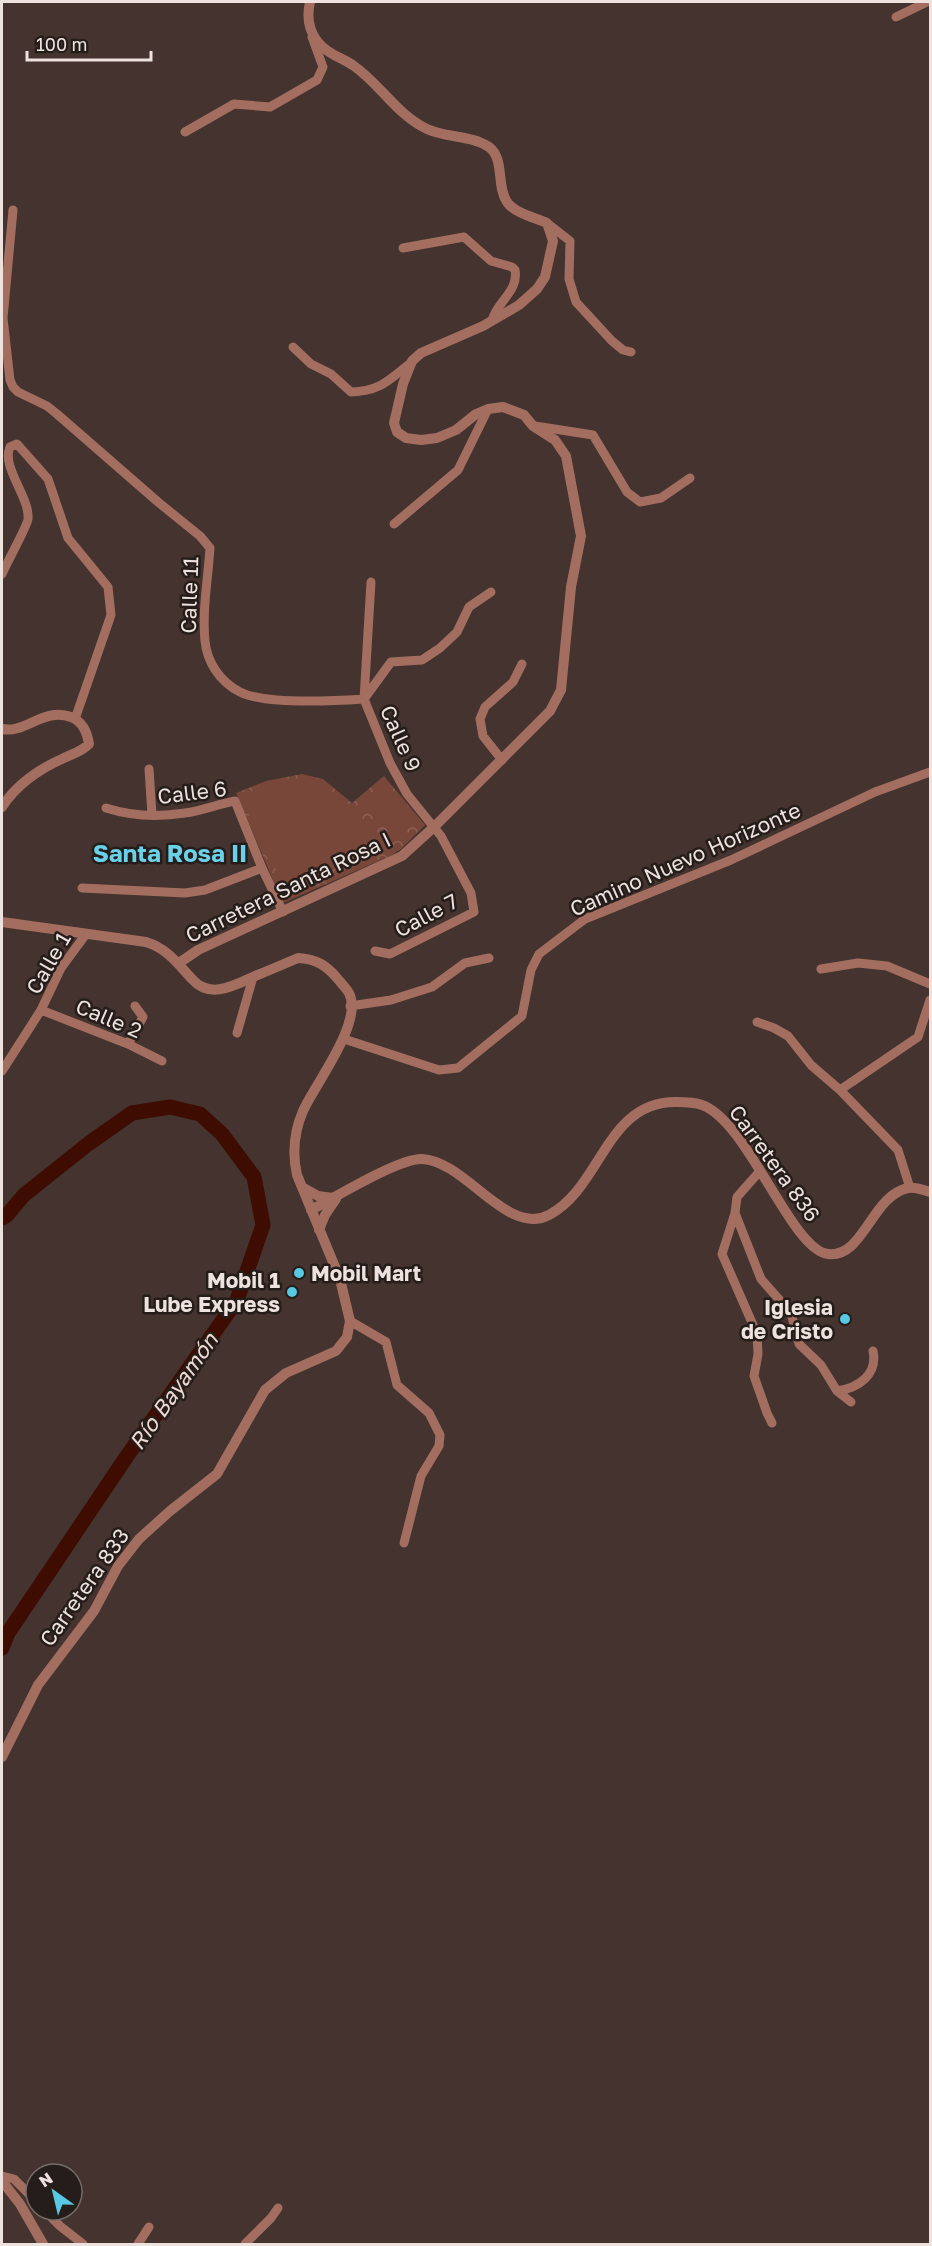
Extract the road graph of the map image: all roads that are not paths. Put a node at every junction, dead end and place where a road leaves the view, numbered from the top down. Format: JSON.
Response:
{"nodes":[{"id":1,"x":310,"y":2,"type":"edge"},
{"id":2,"x":927,"y":2,"type":"edge"},
{"id":3,"x":896,"y":17,"type":"dead end"},
{"id":4,"x":309,"y":24,"type":"junction"},
{"id":5,"x":185,"y":132,"type":"dead end"},
{"id":6,"x":13,"y":210,"type":"dead end"},
{"id":7,"x":547,"y":223,"type":"junction"},
{"id":8,"x":403,"y":248,"type":"dead end"},
{"id":9,"x":492,"y":321,"type":"junction"},
{"id":10,"x":293,"y":347,"type":"dead end"},
{"id":11,"x":631,"y":352,"type":"dead end"},
{"id":12,"x":412,"y":361,"type":"junction"},
{"id":13,"x":488,"y":409,"type":"junction"},
{"id":14,"x":533,"y":426,"type":"junction"},
{"id":15,"x":690,"y":478,"type":"dead end"},
{"id":16,"x":394,"y":524,"type":"dead end"},
{"id":17,"x":2,"y":574,"type":"edge"},
{"id":18,"x":371,"y":582,"type":"dead end"},
{"id":19,"x":491,"y":592,"type":"dead end"},
{"id":20,"x":522,"y":664,"type":"dead end"},
{"id":21,"x":364,"y":699,"type":"junction"},
{"id":22,"x":75,"y":719,"type":"junction"},
{"id":23,"x":2,"y":729,"type":"edge"},
{"id":24,"x":502,"y":760,"type":"junction"},
{"id":25,"x":149,"y":769,"type":"dead end"},
{"id":26,"x":930,"y":772,"type":"edge"},
{"id":27,"x":2,"y":807,"type":"edge"},
{"id":28,"x":106,"y":808,"type":"dead end"},
{"id":29,"x":152,"y":815,"type":"junction"},
{"id":30,"x":434,"y":827,"type":"junction"},
{"id":31,"x":262,"y":868,"type":"junction"},
{"id":32,"x":82,"y":888,"type":"dead end"},
{"id":33,"x":283,"y":912,"type":"junction"},
{"id":34,"x":2,"y":922,"type":"edge"},
{"id":35,"x":86,"y":934,"type":"junction"},
{"id":36,"x":375,"y":951,"type":"dead end"},
{"id":37,"x":489,"y":958,"type":"dead end"},
{"id":38,"x":178,"y":963,"type":"junction"},
{"id":39,"x":821,"y":969,"type":"dead end"},
{"id":40,"x":253,"y":977,"type":"junction"},
{"id":41,"x":930,"y":984,"type":"edge"},
{"id":42,"x":930,"y":1000,"type":"edge"},
{"id":43,"x":135,"y":1006,"type":"dead end"},
{"id":44,"x":350,"y":1006,"type":"junction"},
{"id":45,"x":41,"y":1010,"type":"junction"},
{"id":46,"x":757,"y":1022,"type":"dead end"},
{"id":47,"x":237,"y":1033,"type":"dead end"},
{"id":48,"x":344,"y":1039,"type":"junction"},
{"id":49,"x":128,"y":1044,"type":"junction"},
{"id":50,"x":162,"y":1061,"type":"dead end"},
{"id":51,"x":2,"y":1071,"type":"edge"},
{"id":52,"x":840,"y":1090,"type":"junction"},
{"id":53,"x":760,"y":1171,"type":"junction"},
{"id":54,"x":302,"y":1187,"type":"junction"},
{"id":55,"x":910,"y":1188,"type":"junction"},
{"id":56,"x":930,"y":1192,"type":"edge"},
{"id":57,"x":336,"y":1197,"type":"junction"},
{"id":58,"x":311,"y":1210,"type":"junction"},
{"id":59,"x":735,"y":1212,"type":"junction"},
{"id":60,"x":319,"y":1230,"type":"junction"},
{"id":61,"x":350,"y":1321,"type":"junction"},
{"id":62,"x":873,"y":1351,"type":"dead end"},
{"id":63,"x":837,"y":1391,"type":"junction"},
{"id":64,"x":851,"y":1402,"type":"dead end"},
{"id":65,"x":772,"y":1422,"type":"dead end"},
{"id":66,"x":404,"y":1543,"type":"dead end"},
{"id":67,"x":2,"y":1757,"type":"edge"},
{"id":68,"x":2,"y":2176,"type":"edge"},
{"id":69,"x":2,"y":2181,"type":"edge"},
{"id":70,"x":24,"y":2189,"type":"edge"},
{"id":71,"x":278,"y":2208,"type":"dead end"},
{"id":72,"x":56,"y":2222,"type":"edge"},
{"id":73,"x":149,"y":2227,"type":"dead end"},
{"id":74,"x":43,"y":2244,"type":"edge"},
{"id":75,"x":83,"y":2244,"type":"edge"},
{"id":76,"x":138,"y":2244,"type":"edge"},
{"id":77,"x":245,"y":2244,"type":"edge"}],
"edges":[{"from":1,"to":4,"type":"street"},
{"from":2,"to":3,"type":"street"},
{"from":4,"to":5,"type":"street"},
{"from":4,"to":7,"type":"street"},
{"from":6,"to":21,"type":"street","name":"Calle 11"},
{"from":7,"to":9,"type":"street"},
{"from":7,"to":11,"type":"street"},
{"from":8,"to":9,"type":"street"},
{"from":9,"to":12,"type":"street"},
{"from":10,"to":12,"type":"street"},
{"from":12,"to":13,"type":"street"},
{"from":13,"to":14,"type":"street","name":"Carretera Santa Rosa I"},
{"from":13,"to":16,"type":"street"},
{"from":14,"to":15,"type":"street"},
{"from":14,"to":24,"type":"street","name":"Carretera Santa Rosa I"},
{"from":17,"to":22,"type":"street"},
{"from":18,"to":21,"type":"street","name":"Calle 9"},
{"from":19,"to":21,"type":"street"},
{"from":20,"to":24,"type":"street"},
{"from":21,"to":30,"type":"street","name":"Calle 9"},
{"from":22,"to":23,"type":"street"},
{"from":22,"to":27,"type":"street"},
{"from":24,"to":30,"type":"street","name":"Carretera Santa Rosa I"},
{"from":25,"to":29,"type":"street"},
{"from":26,"to":48,"type":"street","name":"Camino Nuevo Horizonte"},
{"from":28,"to":29,"type":"street","name":"Calle 6"},
{"from":29,"to":31,"type":"street","name":"Calle 6"},
{"from":30,"to":33,"type":"street","name":"Carretera Santa Rosa I"},
{"from":30,"to":36,"type":"street","name":"Calle 7"},
{"from":31,"to":32,"type":"street"},
{"from":31,"to":33,"type":"street","name":"Calle 6"},
{"from":33,"to":38,"type":"street","name":"Carretera Santa Rosa I"},
{"from":34,"to":35,"type":"street"},
{"from":35,"to":38,"type":"street"},
{"from":35,"to":45,"type":"street","name":"Calle 1"},
{"from":37,"to":44,"type":"street"},
{"from":38,"to":40,"type":"street"},
{"from":39,"to":41,"type":"street"},
{"from":40,"to":44,"type":"street"},
{"from":40,"to":47,"type":"street"},
{"from":42,"to":52,"type":"street"},
{"from":43,"to":49,"type":"street"},
{"from":44,"to":48,"type":"street"},
{"from":45,"to":49,"type":"street","name":"Calle 2"},
{"from":45,"to":51,"type":"street","name":"Calle 1"},
{"from":46,"to":52,"type":"street"},
{"from":48,"to":54,"type":"street"},
{"from":49,"to":50,"type":"street","name":"Calle 2"},
{"from":52,"to":55,"type":"street"},
{"from":53,"to":55,"type":"street","name":"Carretera 836"},
{"from":53,"to":57,"type":"street","name":"Carretera 836"},
{"from":53,"to":59,"type":"street"},
{"from":54,"to":57,"type":"street"},
{"from":54,"to":58,"type":"street"},
{"from":55,"to":56,"type":"street"},
{"from":57,"to":58,"type":"street","name":"Carretera 836"},
{"from":57,"to":60,"type":"street"},
{"from":58,"to":60,"type":"street"},
{"from":59,"to":63,"type":"street"},
{"from":59,"to":65,"type":"street"},
{"from":60,"to":61,"type":"street"},
{"from":61,"to":66,"type":"street"},
{"from":61,"to":67,"type":"street","name":"Carretera 833"},
{"from":62,"to":63,"type":"street"},
{"from":63,"to":64,"type":"street"},
{"from":68,"to":70,"type":"street"},
{"from":69,"to":74,"type":"street"},
{"from":71,"to":77,"type":"street"},
{"from":72,"to":75,"type":"street"},
{"from":73,"to":76,"type":"street"}]}
